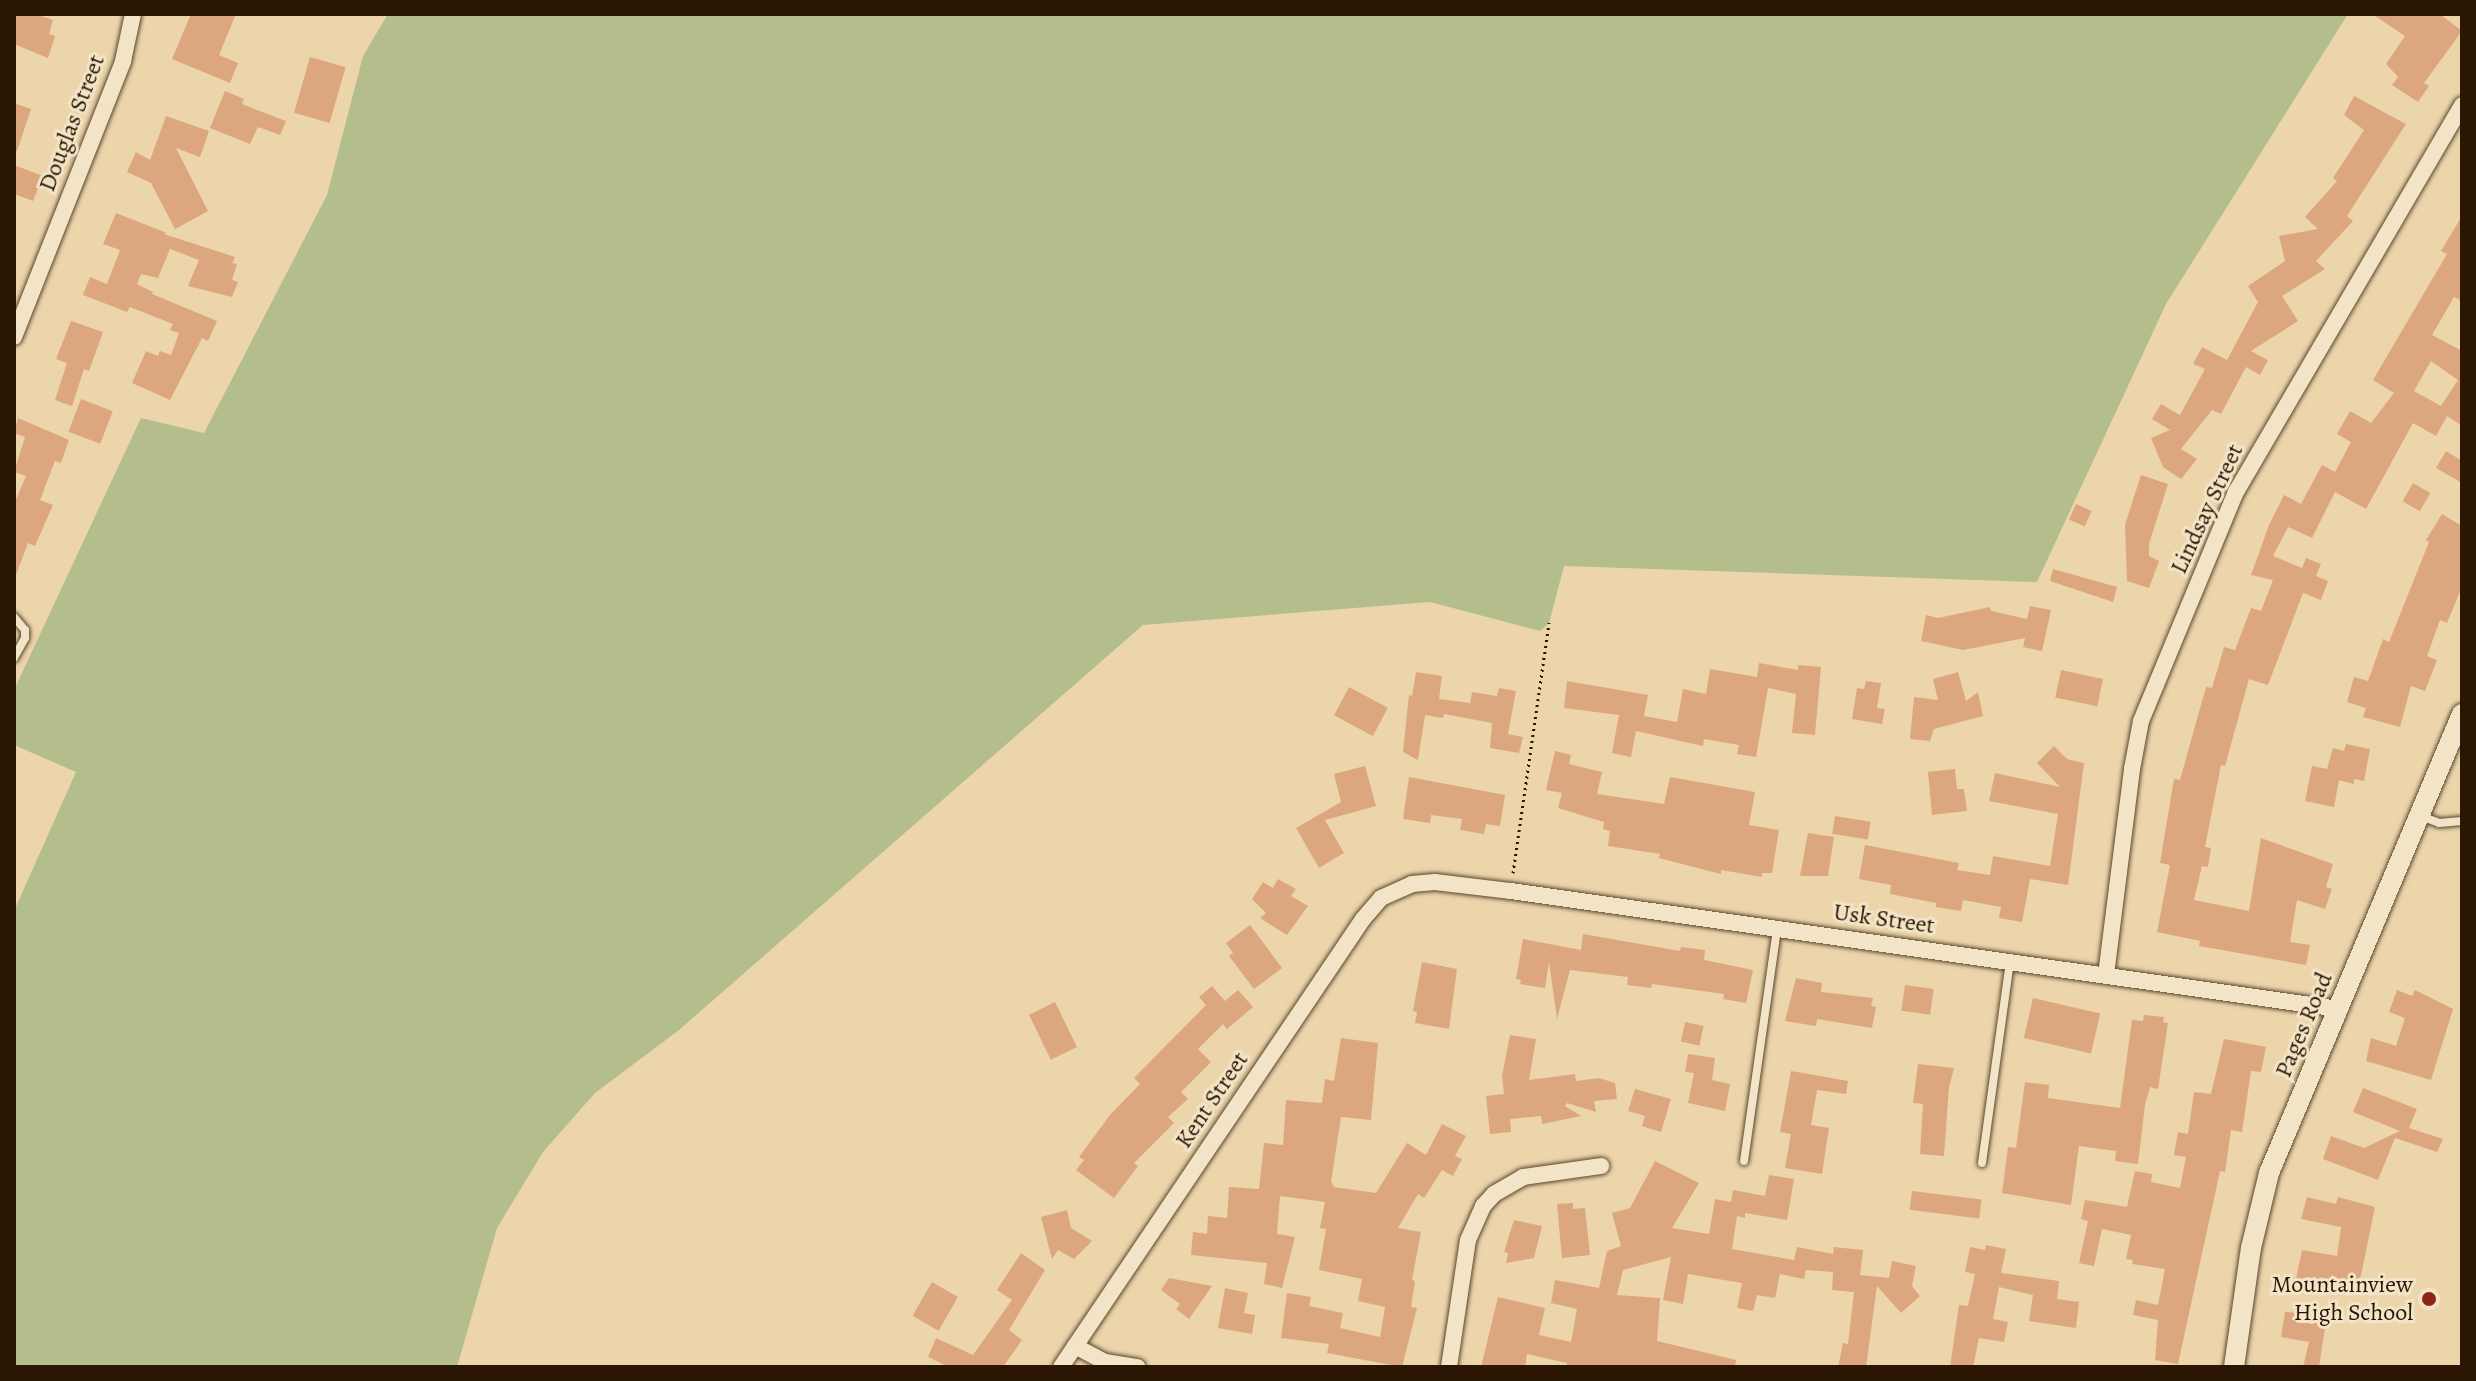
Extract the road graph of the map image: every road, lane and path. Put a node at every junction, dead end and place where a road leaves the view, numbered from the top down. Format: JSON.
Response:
{"nodes":[{"id":1,"x":133,"y":14,"type":"edge"},
{"id":2,"x":2462,"y":105,"type":"edge"},
{"id":3,"x":14,"y":337,"type":"edge"},
{"id":4,"x":14,"y":617,"type":"edge"},
{"id":5,"x":1549,"y":623,"type":"dead end"},
{"id":6,"x":14,"y":658,"type":"edge"},
{"id":7,"x":2462,"y":714,"type":"edge"},
{"id":8,"x":2419,"y":816,"type":"junction"},
{"id":9,"x":2462,"y":821,"type":"edge"},
{"id":10,"x":1423,"y":883,"type":"joint"},
{"id":11,"x":1511,"y":891,"type":"junction"},
{"id":12,"x":1778,"y":928,"type":"junction"},
{"id":13,"x":2011,"y":961,"type":"junction"},
{"id":14,"x":2106,"y":975,"type":"junction"},
{"id":15,"x":2339,"y":1009,"type":"junction"},
{"id":16,"x":1744,"y":1161,"type":"dead end"},
{"id":17,"x":1982,"y":1163,"type":"dead end"},
{"id":18,"x":1601,"y":1166,"type":"dead end"},
{"id":19,"x":1075,"y":1346,"type":"junction"},
{"id":20,"x":1061,"y":1367,"type":"edge"},
{"id":21,"x":1138,"y":1367,"type":"edge"},
{"id":22,"x":1449,"y":1367,"type":"edge"},
{"id":23,"x":2234,"y":1367,"type":"edge"}],
"edges":[{"from":1,"to":3,"type":"street","name":"Douglas Street"},
{"from":2,"to":14,"type":"street","name":"Lindsay Street"},
{"from":4,"to":6,"type":"lane"},
{"from":5,"to":11,"type":"path"},
{"from":7,"to":8,"type":"street","name":"Pages Road"},
{"from":8,"to":9,"type":"lane"},
{"from":8,"to":15,"type":"street","name":"Pages Road"},
{"from":10,"to":11,"type":"street","name":"Usk Street"},
{"from":10,"to":19,"type":"street","name":"Kent Street"},
{"from":11,"to":12,"type":"street","name":"Usk Street"},
{"from":12,"to":13,"type":"street","name":"Usk Street"},
{"from":12,"to":16,"type":"lane"},
{"from":13,"to":14,"type":"street","name":"Usk Street"},
{"from":13,"to":17,"type":"lane"},
{"from":14,"to":15,"type":"street","name":"Usk Street"},
{"from":15,"to":23,"type":"street","name":"Pages Road"},
{"from":18,"to":22,"type":"street"},
{"from":19,"to":20,"type":"street","name":"Kent Street"},
{"from":19,"to":21,"type":"street"}]}
